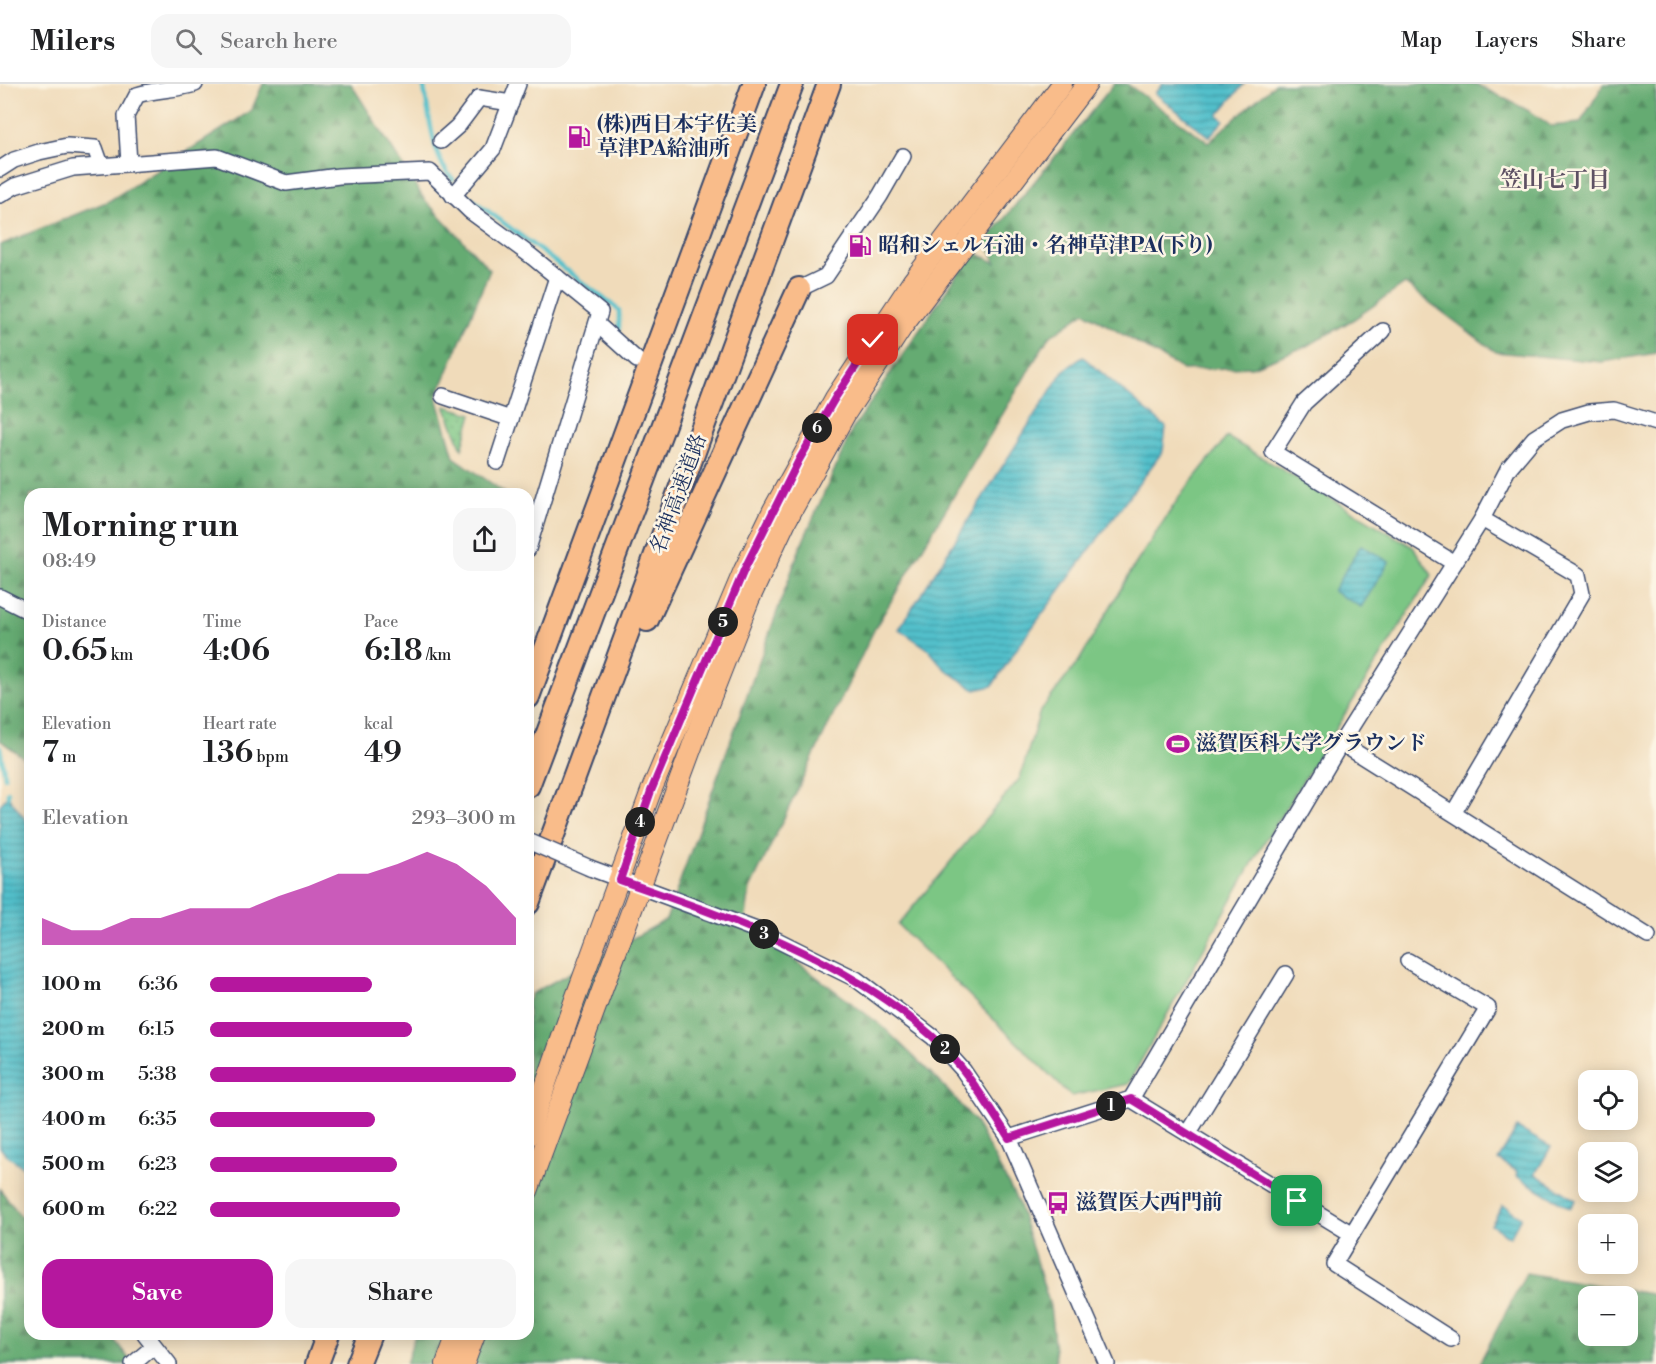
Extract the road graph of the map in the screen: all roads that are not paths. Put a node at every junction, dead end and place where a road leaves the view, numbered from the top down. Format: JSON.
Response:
{"nodes":[{"id":1,"x":195,"y":84,"type":"edge"},
{"id":2,"x":518,"y":84,"type":"edge"},
{"id":3,"x":754,"y":84,"type":"edge"},
{"id":4,"x":792,"y":84,"type":"edge"},
{"id":5,"x":829,"y":84,"type":"edge"},
{"id":6,"x":1062,"y":84,"type":"edge"},
{"id":7,"x":1087,"y":84,"type":"edge"},
{"id":8,"x":476,"y":91,"type":"edge"},
{"id":9,"x":511,"y":103,"type":"junction"},
{"id":10,"x":441,"y":141,"type":"dead end"},
{"id":11,"x":903,"y":156,"type":"dead end"},
{"id":12,"x":129,"y":163,"type":"junction"},
{"id":13,"x":101,"y":165,"type":"junction"},
{"id":14,"x":0,"y":169,"type":"edge"},
{"id":15,"x":0,"y":195,"type":"edge"},
{"id":16,"x":453,"y":196,"type":"junction"},
{"id":17,"x":557,"y":277,"type":"junction"},
{"id":18,"x":799,"y":289,"type":"joint"},
{"id":19,"x":597,"y":324,"type":"junction"},
{"id":20,"x":1383,"y":331,"type":"dead end"},
{"id":21,"x":637,"y":360,"type":"dead end"},
{"id":22,"x":443,"y":396,"type":"dead end"},
{"id":23,"x":511,"y":418,"type":"junction"},
{"id":24,"x":1656,"y":423,"type":"edge"},
{"id":25,"x":496,"y":462,"type":"dead end"},
{"id":26,"x":1482,"y":519,"type":"junction"},
{"id":27,"x":534,"y":529,"type":"edge"},
{"id":28,"x":1454,"y":562,"type":"junction"},
{"id":29,"x":0,"y":597,"type":"edge"},
{"id":30,"x":24,"y":609,"type":"edge"},
{"id":31,"x":534,"y":681,"type":"edge"},
{"id":32,"x":1341,"y":743,"type":"junction"},
{"id":33,"x":584,"y":756,"type":"junction"},
{"id":34,"x":534,"y":770,"type":"edge"},
{"id":35,"x":1454,"y":812,"type":"junction"},
{"id":36,"x":534,"y":844,"type":"edge"},
{"id":37,"x":620,"y":880,"type":"junction"},
{"id":38,"x":534,"y":887,"type":"edge"},
{"id":39,"x":639,"y":887,"type":"junction"},
{"id":40,"x":1648,"y":936,"type":"dead end"},
{"id":41,"x":1408,"y":962,"type":"dead end"},
{"id":42,"x":1286,"y":974,"type":"dead end"},
{"id":43,"x":1131,"y":1099,"type":"junction"},
{"id":44,"x":534,"y":1119,"type":"edge"},
{"id":45,"x":1188,"y":1134,"type":"junction"},
{"id":46,"x":1009,"y":1138,"type":"junction"},
{"id":47,"x":534,"y":1175,"type":"edge"},
{"id":48,"x":1352,"y":1234,"type":"junction"},
{"id":49,"x":1451,"y":1339,"type":"dead end"},
{"id":50,"x":149,"y":1340,"type":"edge"},
{"id":51,"x":326,"y":1340,"type":"edge"},
{"id":52,"x":368,"y":1340,"type":"edge"},
{"id":53,"x":455,"y":1340,"type":"edge"},
{"id":54,"x":473,"y":1340,"type":"edge"},
{"id":55,"x":133,"y":1364,"type":"edge"},
{"id":56,"x":169,"y":1364,"type":"edge"},
{"id":57,"x":317,"y":1364,"type":"edge"},
{"id":58,"x":358,"y":1364,"type":"edge"},
{"id":59,"x":446,"y":1364,"type":"edge"},
{"id":60,"x":464,"y":1364,"type":"edge"},
{"id":61,"x":1107,"y":1364,"type":"edge"}],
"edges":[{"from":1,"to":12,"type":"street"},
{"from":2,"to":9,"type":"street"},
{"from":3,"to":31,"type":"highway"},
{"from":4,"to":34,"type":"highway","name":"名神高速道路"},
{"from":5,"to":33,"type":"highway","name":"名神高速道路"},
{"from":6,"to":37,"type":"main road"},
{"from":7,"to":39,"type":"main road"},
{"from":8,"to":9,"type":"street"},
{"from":8,"to":10,"type":"street"},
{"from":9,"to":16,"type":"street"},
{"from":11,"to":18,"type":"street"},
{"from":12,"to":13,"type":"street"},
{"from":12,"to":16,"type":"street"},
{"from":13,"to":14,"type":"street"},
{"from":13,"to":15,"type":"street"},
{"from":16,"to":17,"type":"street"},
{"from":17,"to":19,"type":"street"},
{"from":17,"to":23,"type":"street"},
{"from":18,"to":33,"type":"highway"},
{"from":19,"to":21,"type":"street"},
{"from":19,"to":27,"type":"street"},
{"from":20,"to":28,"type":"street"},
{"from":22,"to":23,"type":"street"},
{"from":23,"to":25,"type":"street"},
{"from":24,"to":26,"type":"street"},
{"from":26,"to":28,"type":"street"},
{"from":26,"to":35,"type":"street"},
{"from":28,"to":32,"type":"street"},
{"from":29,"to":30,"type":"street"},
{"from":32,"to":35,"type":"street"},
{"from":32,"to":43,"type":"street"},
{"from":33,"to":38,"type":"highway","name":"名神高速道路"},
{"from":35,"to":40,"type":"street"},
{"from":36,"to":37,"type":"street","bridge":true},
{"from":37,"to":39,"type":"street"},
{"from":37,"to":44,"type":"main road"},
{"from":39,"to":46,"type":"street"},
{"from":39,"to":47,"type":"main road"},
{"from":41,"to":48,"type":"street"},
{"from":42,"to":45,"type":"street"},
{"from":43,"to":45,"type":"street"},
{"from":43,"to":46,"type":"street"},
{"from":45,"to":48,"type":"street"},
{"from":46,"to":61,"type":"street"},
{"from":48,"to":49,"type":"street"},
{"from":50,"to":55,"type":"street"},
{"from":50,"to":56,"type":"street"},
{"from":51,"to":57,"type":"highway"},
{"from":52,"to":58,"type":"highway"},
{"from":53,"to":59,"type":"main road"},
{"from":54,"to":60,"type":"main road"}]}
